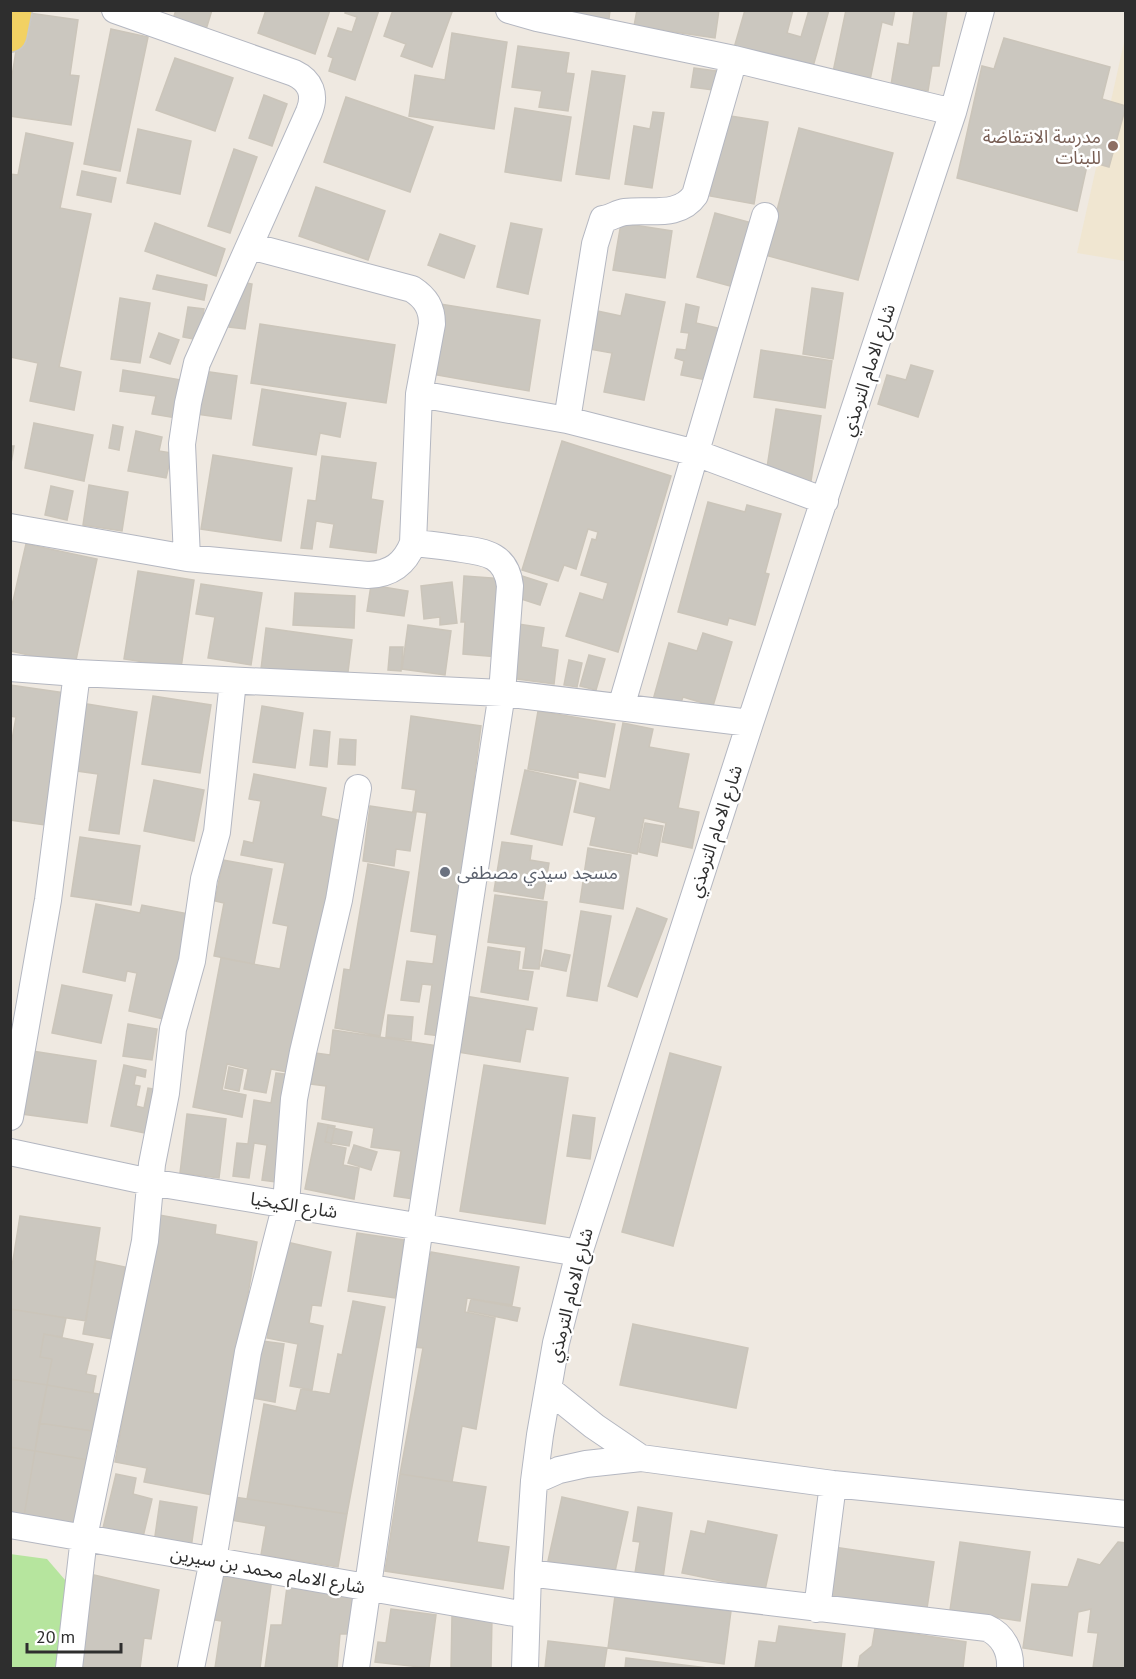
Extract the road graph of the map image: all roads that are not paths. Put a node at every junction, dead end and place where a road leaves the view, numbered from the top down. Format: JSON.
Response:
{"nodes":[{"id":1,"x":15,"y":10,"type":"edge"},
{"id":2,"x":116,"y":10,"type":"edge"},
{"id":3,"x":509,"y":10,"type":"edge"},
{"id":4,"x":981,"y":10,"type":"edge"},
{"id":5,"x":10,"y":35,"type":"edge"},
{"id":6,"x":734,"y":59,"type":"junction"},
{"id":7,"x":953,"y":112,"type":"junction"},
{"id":8,"x":765,"y":216,"type":"dead end"},
{"id":9,"x":250,"y":246,"type":"junction"},
{"id":10,"x":418,"y":394,"type":"junction"},
{"id":11,"x":567,"y":420,"type":"junction"},
{"id":12,"x":696,"y":453,"type":"junction"},
{"id":13,"x":825,"y":501,"type":"junction"},
{"id":14,"x":10,"y":527,"type":"edge"},
{"id":15,"x":413,"y":543,"type":"junction"},
{"id":16,"x":187,"y":558,"type":"junction"},
{"id":17,"x":10,"y":668,"type":"edge"},
{"id":18,"x":77,"y":673,"type":"junction"},
{"id":19,"x":233,"y":681,"type":"junction"},
{"id":20,"x":502,"y":693,"type":"junction"},
{"id":21,"x":621,"y":707,"type":"junction"},
{"id":22,"x":750,"y":723,"type":"junction"},
{"id":23,"x":358,"y":788,"type":"dead end"},
{"id":24,"x":10,"y":1117,"type":"edge"},
{"id":25,"x":10,"y":1152,"type":"edge"},
{"id":26,"x":150,"y":1182,"type":"junction"},
{"id":27,"x":286,"y":1204,"type":"junction"},
{"id":28,"x":420,"y":1226,"type":"junction"},
{"id":29,"x":579,"y":1253,"type":"junction"},
{"id":30,"x":548,"y":1389,"type":"junction"},
{"id":31,"x":641,"y":1458,"type":"junction"},
{"id":32,"x":534,"y":1481,"type":"junction"},
{"id":33,"x":833,"y":1484,"type":"junction"},
{"id":34,"x":1125,"y":1514,"type":"edge"},
{"id":35,"x":10,"y":1525,"type":"edge"},
{"id":36,"x":84,"y":1538,"type":"junction"},
{"id":37,"x":213,"y":1560,"type":"junction"},
{"id":38,"x":528,"y":1574,"type":"junction"},
{"id":39,"x":368,"y":1587,"type":"junction"},
{"id":40,"x":817,"y":1608,"type":"junction"},
{"id":41,"x":526,"y":1615,"type":"junction"},
{"id":42,"x":69,"y":1668,"type":"edge"},
{"id":43,"x":191,"y":1668,"type":"edge"},
{"id":44,"x":356,"y":1668,"type":"edge"},
{"id":45,"x":525,"y":1668,"type":"edge"},
{"id":46,"x":1010,"y":1668,"type":"edge"}],
"edges":[{"from":1,"to":5,"type":"main road"},
{"from":2,"to":9,"type":"street"},
{"from":3,"to":6,"type":"street"},
{"from":4,"to":7,"type":"street","name":"شارع الامام الترمذي"},
{"from":6,"to":7,"type":"street"},
{"from":6,"to":11,"type":"street"},
{"from":7,"to":13,"type":"street","name":"شارع الامام الترمذي"},
{"from":8,"to":12,"type":"street"},
{"from":9,"to":10,"type":"street"},
{"from":9,"to":16,"type":"street"},
{"from":10,"to":11,"type":"street"},
{"from":10,"to":15,"type":"street"},
{"from":11,"to":12,"type":"street"},
{"from":12,"to":13,"type":"street"},
{"from":12,"to":21,"type":"street"},
{"from":13,"to":22,"type":"street","name":"شارع الامام الترمذي"},
{"from":14,"to":16,"type":"street"},
{"from":15,"to":16,"type":"street"},
{"from":15,"to":20,"type":"street"},
{"from":17,"to":18,"type":"street"},
{"from":18,"to":19,"type":"street"},
{"from":18,"to":24,"type":"street"},
{"from":19,"to":20,"type":"street"},
{"from":19,"to":26,"type":"street"},
{"from":20,"to":21,"type":"street"},
{"from":20,"to":28,"type":"street"},
{"from":21,"to":22,"type":"street"},
{"from":22,"to":29,"type":"street","name":"شارع الامام الترمذي"},
{"from":23,"to":27,"type":"street"},
{"from":25,"to":26,"type":"street","name":"شارع الكيخيا"},
{"from":26,"to":27,"type":"street","name":"شارع الكيخيا"},
{"from":26,"to":36,"type":"street"},
{"from":27,"to":28,"type":"street","name":"شارع الكيخيا"},
{"from":27,"to":37,"type":"street"},
{"from":28,"to":29,"type":"street","name":"شارع الكيخيا"},
{"from":28,"to":39,"type":"street"},
{"from":29,"to":30,"type":"street","name":"شارع الامام الترمذي"},
{"from":30,"to":31,"type":"street"},
{"from":30,"to":32,"type":"street","name":"شارع الامام الترمذي"},
{"from":31,"to":32,"type":"street"},
{"from":31,"to":33,"type":"street"},
{"from":32,"to":38,"type":"street","name":"شارع الامام الترمذي"},
{"from":33,"to":34,"type":"street"},
{"from":33,"to":40,"type":"street"},
{"from":35,"to":36,"type":"street","name":"شارع الامام محمد بن سيرين"},
{"from":36,"to":37,"type":"street","name":"شارع الامام محمد بن سيرين"},
{"from":36,"to":42,"type":"street"},
{"from":37,"to":39,"type":"street","name":"شارع الامام محمد بن سيرين"},
{"from":37,"to":43,"type":"street"},
{"from":38,"to":40,"type":"street"},
{"from":38,"to":41,"type":"street","name":"شارع الامام الترمذي"},
{"from":39,"to":41,"type":"street","name":"شارع الامام محمد بن سيرين"},
{"from":39,"to":44,"type":"street"},
{"from":40,"to":46,"type":"street"},
{"from":41,"to":45,"type":"street","name":"شارع الامام الترمذي"}]}
